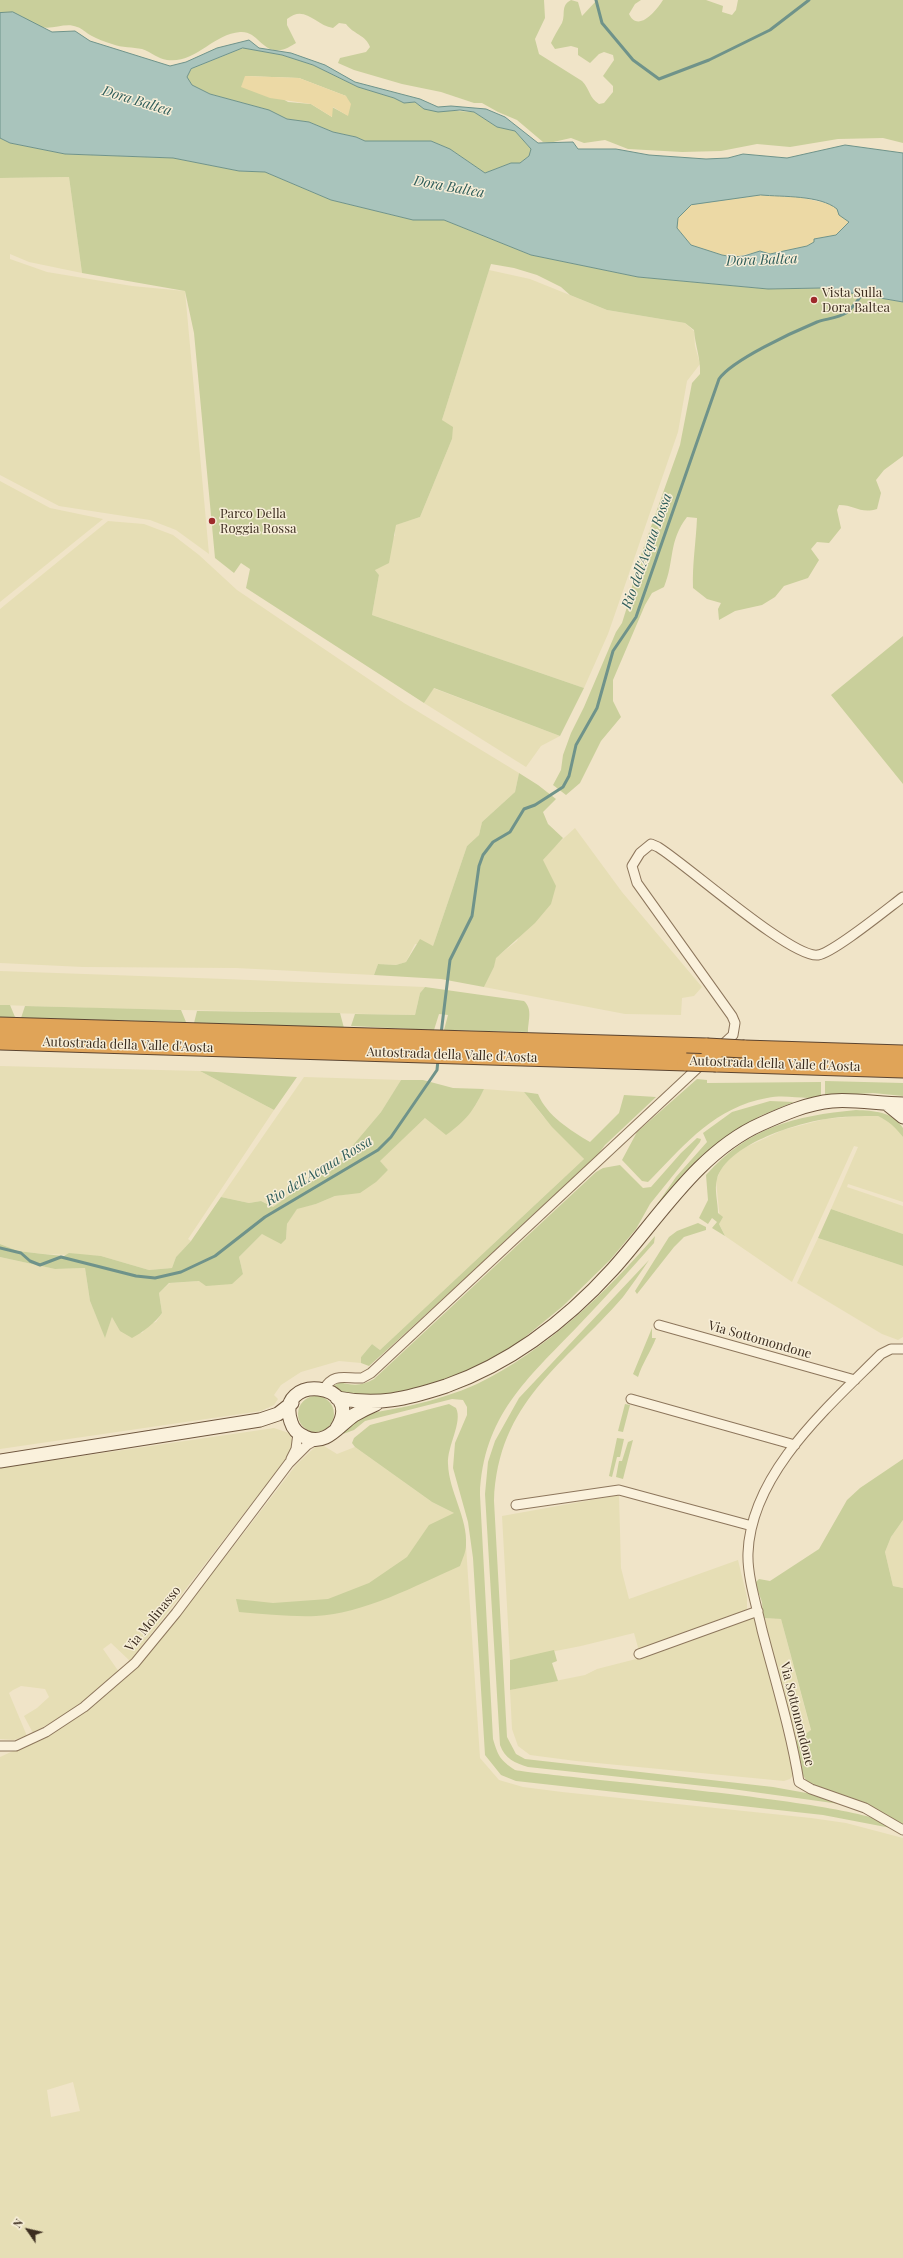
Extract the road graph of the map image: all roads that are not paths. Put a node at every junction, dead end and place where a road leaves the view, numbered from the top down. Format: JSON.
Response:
{"nodes":[{"id":1,"x":903,"y":897,"type":"edge"},
{"id":2,"x":11,"y":1034,"type":"edge"},
{"id":3,"x":538,"y":1050,"type":"junction"},
{"id":4,"x":903,"y":1054,"type":"edge"},
{"id":5,"x":903,"y":1069,"type":"edge"},
{"id":6,"x":887,"y":1104,"type":"junction"},
{"id":7,"x":903,"y":1104,"type":"edge"},
{"id":8,"x":903,"y":1117,"type":"edge"},
{"id":9,"x":659,"y":1325,"type":"dead end"},
{"id":10,"x":903,"y":1349,"type":"edge"},
{"id":11,"x":855,"y":1380,"type":"junction"},
{"id":12,"x":324,"y":1389,"type":"junction"},
{"id":13,"x":337,"y":1398,"type":"junction"},
{"id":14,"x":631,"y":1399,"type":"dead end"},
{"id":15,"x":292,"y":1402,"type":"junction"},
{"id":16,"x":377,"y":1403,"type":"junction"},
{"id":17,"x":260,"y":1420,"type":"junction"},
{"id":18,"x":337,"y":1428,"type":"junction"},
{"id":19,"x":296,"y":1430,"type":"junction"},
{"id":20,"x":316,"y":1440,"type":"junction"},
{"id":21,"x":795,"y":1445,"type":"junction"},
{"id":22,"x":0,"y":1461,"type":"edge"},
{"id":23,"x":289,"y":1463,"type":"junction"},
{"id":24,"x":516,"y":1505,"type":"dead end"},
{"id":25,"x":752,"y":1526,"type":"junction"},
{"id":26,"x":758,"y":1611,"type":"junction"},
{"id":27,"x":639,"y":1654,"type":"dead end"},
{"id":28,"x":0,"y":1746,"type":"edge"},
{"id":29,"x":903,"y":1830,"type":"edge"}],
"edges":[{"from":1,"to":12,"type":"street"},
{"from":2,"to":3,"type":"highway","name":"Autostrada della Valle d'Aosta"},
{"from":3,"to":4,"type":"highway","name":"Autostrada della Valle d'Aosta","bridge":true},
{"from":3,"to":5,"type":"highway","name":"Autostrada della Valle d'Aosta","bridge":true},
{"from":6,"to":7,"type":"main road"},
{"from":6,"to":8,"type":"main road"},
{"from":6,"to":16,"type":"main road"},
{"from":9,"to":11,"type":"street","name":"Via Sottomondone"},
{"from":10,"to":11,"type":"street","name":"Via Sottomondone"},
{"from":11,"to":21,"type":"street","name":"Via Sottomondone"},
{"from":12,"to":13,"type":"main road"},
{"from":12,"to":15,"type":"main road"},
{"from":13,"to":16,"type":"main road"},
{"from":13,"to":18,"type":"main road"},
{"from":14,"to":21,"type":"street"},
{"from":15,"to":17,"type":"main road"},
{"from":15,"to":19,"type":"main road"},
{"from":16,"to":18,"type":"main road"},
{"from":17,"to":19,"type":"main road"},
{"from":17,"to":22,"type":"main road"},
{"from":18,"to":20,"type":"main road"},
{"from":19,"to":20,"type":"main road"},
{"from":19,"to":23,"type":"street"},
{"from":20,"to":23,"type":"street"},
{"from":21,"to":25,"type":"street","name":"Via Sottomondone"},
{"from":23,"to":28,"type":"street","name":"Via Molinasso"},
{"from":24,"to":25,"type":"street"},
{"from":25,"to":26,"type":"street","name":"Via Sottomondone"},
{"from":26,"to":27,"type":"street"},
{"from":26,"to":29,"type":"street","name":"Via Sottomondone"}]}
